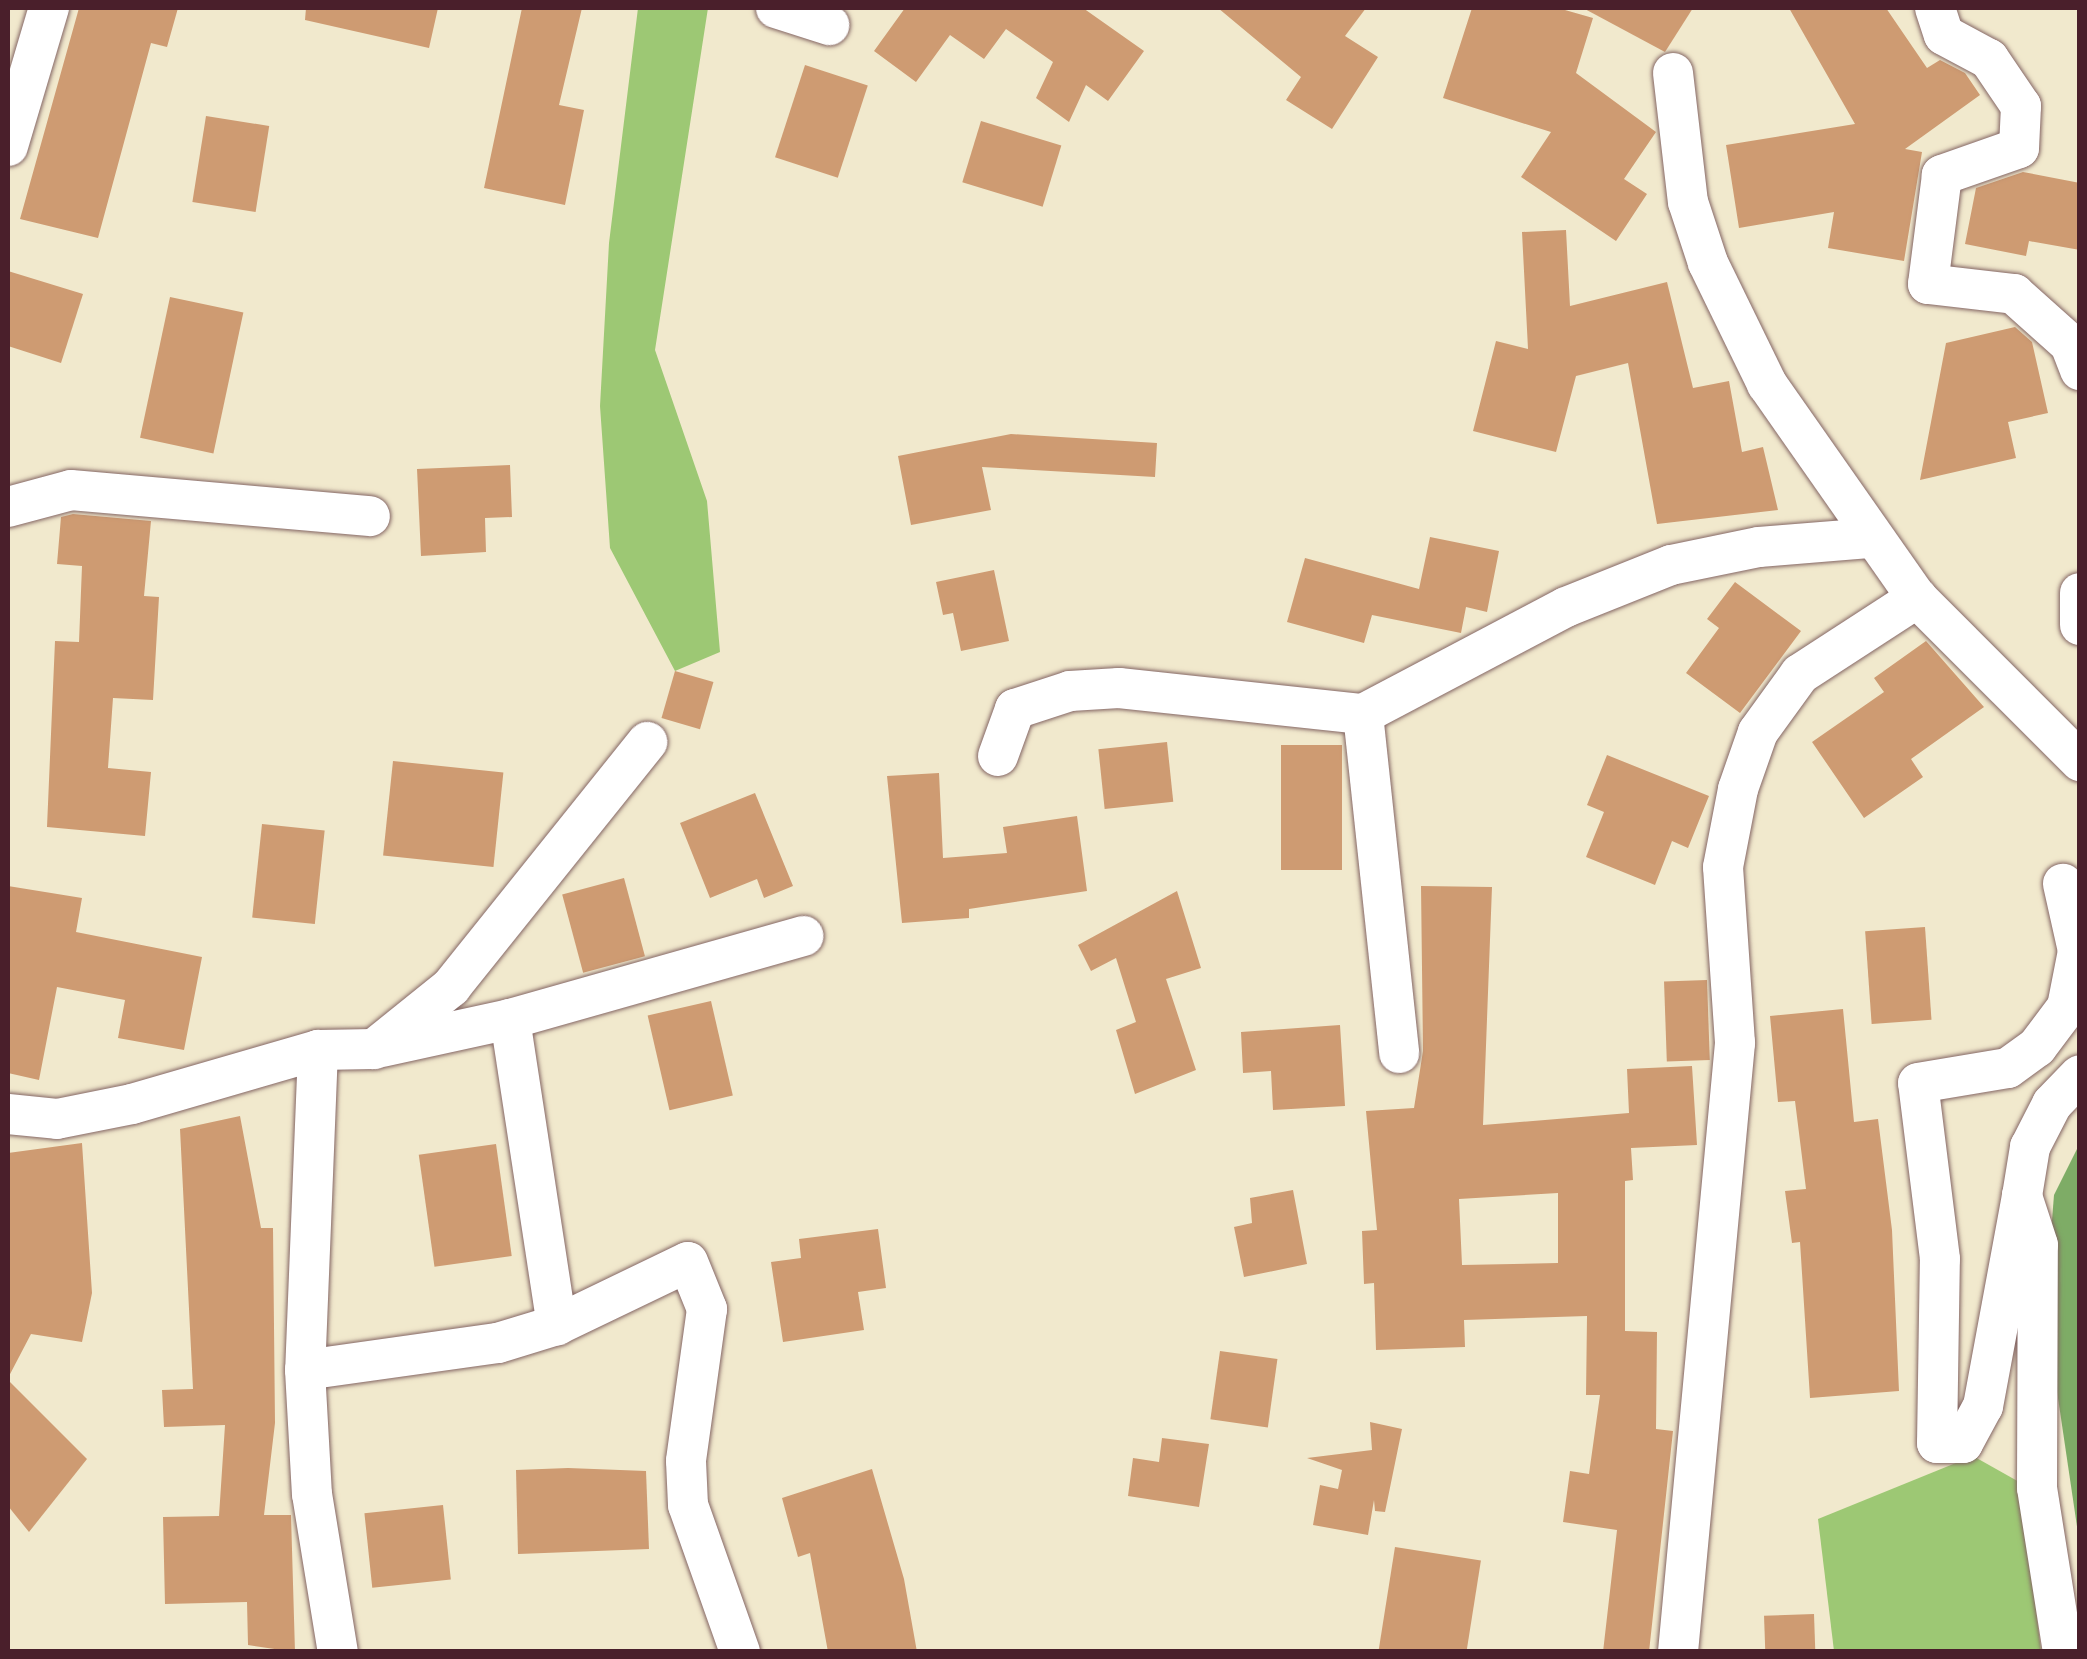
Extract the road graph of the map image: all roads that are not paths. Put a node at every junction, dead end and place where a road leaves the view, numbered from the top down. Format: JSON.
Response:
{"nodes":[{"id":1,"x":49,"y":8,"type":"edge"},
{"id":2,"x":776,"y":8,"type":"edge"},
{"id":3,"x":1935,"y":8,"type":"edge"},
{"id":4,"x":829,"y":25,"type":"dead end"},
{"id":5,"x":1673,"y":74,"type":"dead end"},
{"id":6,"x":8,"y":146,"type":"edge"},
{"id":7,"x":2080,"y":370,"type":"edge"},
{"id":8,"x":8,"y":507,"type":"edge"},
{"id":9,"x":370,"y":516,"type":"dead end"},
{"id":10,"x":1872,"y":538,"type":"junction"},
{"id":11,"x":2080,"y":593,"type":"edge"},
{"id":12,"x":1918,"y":598,"type":"junction"},
{"id":13,"x":2080,"y":625,"type":"edge"},
{"id":14,"x":1363,"y":714,"type":"junction"},
{"id":15,"x":647,"y":742,"type":"dead end"},
{"id":16,"x":998,"y":756,"type":"dead end"},
{"id":17,"x":2080,"y":761,"type":"edge"},
{"id":18,"x":2063,"y":884,"type":"dead end"},
{"id":19,"x":804,"y":936,"type":"dead end"},
{"id":20,"x":510,"y":1019,"type":"junction"},
{"id":21,"x":374,"y":1049,"type":"junction"},
{"id":22,"x":318,"y":1050,"type":"junction"},
{"id":23,"x":1399,"y":1053,"type":"dead end"},
{"id":24,"x":2080,"y":1075,"type":"edge"},
{"id":25,"x":8,"y":1114,"type":"edge"},
{"id":26,"x":2022,"y":1196,"type":"junction"},
{"id":27,"x":556,"y":1325,"type":"junction"},
{"id":28,"x":305,"y":1370,"type":"junction"},
{"id":29,"x":338,"y":1652,"type":"edge"},
{"id":30,"x":740,"y":1652,"type":"edge"},
{"id":31,"x":1678,"y":1652,"type":"edge"},
{"id":32,"x":2063,"y":1652,"type":"edge"}],
"edges":[{"from":1,"to":6,"type":"street"},
{"from":2,"to":4,"type":"street"},
{"from":3,"to":7,"type":"street"},
{"from":5,"to":10,"type":"street"},
{"from":8,"to":9,"type":"street"},
{"from":10,"to":12,"type":"street"},
{"from":10,"to":14,"type":"street"},
{"from":11,"to":13,"type":"street"},
{"from":12,"to":17,"type":"street"},
{"from":12,"to":31,"type":"street"},
{"from":14,"to":16,"type":"street"},
{"from":14,"to":23,"type":"street"},
{"from":15,"to":21,"type":"street"},
{"from":18,"to":26,"type":"street"},
{"from":19,"to":20,"type":"street"},
{"from":20,"to":21,"type":"street"},
{"from":20,"to":27,"type":"street"},
{"from":21,"to":22,"type":"street"},
{"from":22,"to":25,"type":"street"},
{"from":22,"to":28,"type":"street"},
{"from":24,"to":26,"type":"street"},
{"from":26,"to":32,"type":"street"},
{"from":27,"to":28,"type":"street"},
{"from":27,"to":30,"type":"street"},
{"from":28,"to":29,"type":"street"}]}
